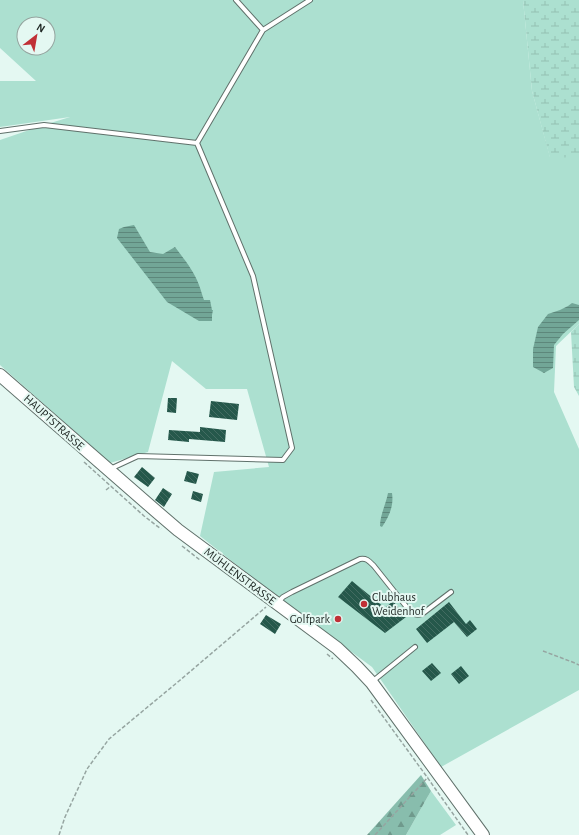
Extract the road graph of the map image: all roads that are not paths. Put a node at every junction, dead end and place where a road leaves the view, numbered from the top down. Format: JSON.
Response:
{"nodes":[{"id":1,"x":236,"y":0,"type":"edge"},
{"id":2,"x":310,"y":0,"type":"edge"},
{"id":3,"x":263,"y":30,"type":"junction"},
{"id":4,"x":0,"y":131,"type":"edge"},
{"id":5,"x":197,"y":143,"type":"junction"},
{"id":6,"x":0,"y":375,"type":"edge"},
{"id":7,"x":108,"y":470,"type":"junction"},
{"id":8,"x":451,"y":592,"type":"dead end"},
{"id":9,"x":275,"y":602,"type":"junction"},
{"id":10,"x":415,"y":647,"type":"dead end"},
{"id":11,"x":372,"y":683,"type":"junction"},
{"id":12,"x":455,"y":798,"type":"junction"},
{"id":13,"x":476,"y":835,"type":"edge"},
{"id":14,"x":483,"y":835,"type":"edge"}],
"edges":[{"from":1,"to":3,"type":"lane"},
{"from":2,"to":3,"type":"lane"},
{"from":3,"to":5,"type":"lane"},
{"from":4,"to":5,"type":"lane"},
{"from":5,"to":7,"type":"lane"},
{"from":6,"to":7,"type":"main road","name":"HAUPTSTRASSE"},
{"from":7,"to":9,"type":"main road","name":"MÜHLENSTRASSE"},
{"from":8,"to":9,"type":"lane"},
{"from":9,"to":11,"type":"main road","name":"MÜHLENSTRASSE"},
{"from":10,"to":11,"type":"lane"},
{"from":11,"to":12,"type":"main road","name":"MÜHLENSTRASSE"},
{"from":12,"to":13,"type":"main road","name":"MÜHLENSTRASSE"},
{"from":12,"to":14,"type":"main road","name":"MÜHLENSTRASSE"}]}
